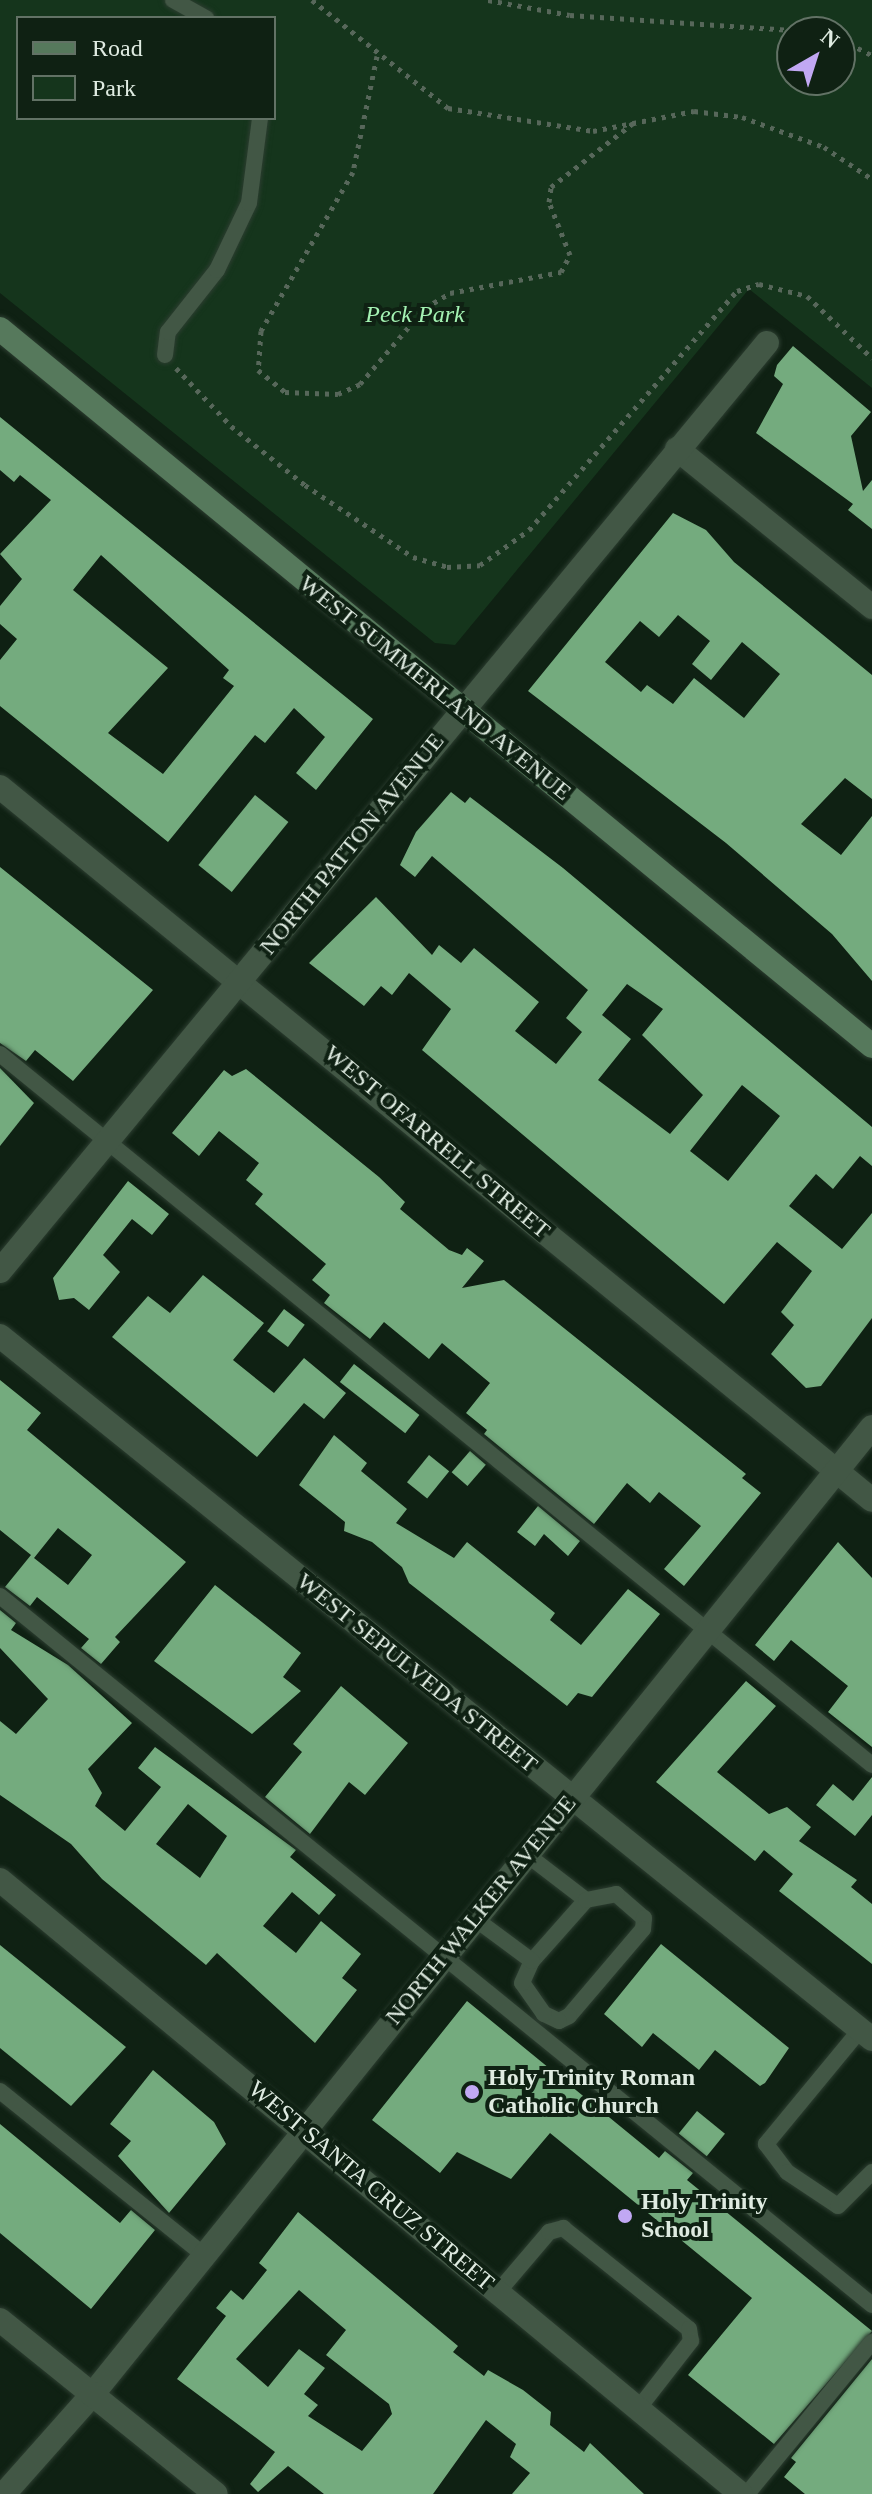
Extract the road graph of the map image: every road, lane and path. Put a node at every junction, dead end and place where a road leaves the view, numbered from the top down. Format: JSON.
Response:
{"nodes":[{"id":1,"x":173,"y":0,"type":"edge"},
{"id":2,"x":312,"y":0,"type":"edge"},
{"id":3,"x":488,"y":0,"type":"edge"},
{"id":4,"x":202,"y":16,"type":"edge"},
{"id":5,"x":776,"y":29,"type":"edge"},
{"id":6,"x":377,"y":56,"type":"junction"},
{"id":7,"x":260,"y":120,"type":"edge"},
{"id":8,"x":637,"y":120,"type":"junction"},
{"id":9,"x":872,"y":179,"type":"edge"},
{"id":10,"x":0,"y":329,"type":"edge"},
{"id":11,"x":767,"y":343,"type":"dead end"},
{"id":12,"x":165,"y":355,"type":"joint"},
{"id":13,"x":872,"y":358,"type":"edge"},
{"id":14,"x":677,"y":449,"type":"junction"},
{"id":15,"x":872,"y":607,"type":"edge"},
{"id":16,"x":461,"y":710,"type":"junction"},
{"id":17,"x":0,"y":787,"type":"edge"},
{"id":18,"x":242,"y":980,"type":"junction"},
{"id":19,"x":872,"y":1046,"type":"edge"},
{"id":20,"x":0,"y":1054,"type":"edge"},
{"id":21,"x":107,"y":1142,"type":"junction"},
{"id":22,"x":0,"y":1271,"type":"edge"},
{"id":23,"x":0,"y":1336,"type":"edge"},
{"id":24,"x":872,"y":1427,"type":"edge"},
{"id":25,"x":835,"y":1470,"type":"junction"},
{"id":26,"x":872,"y":1500,"type":"edge"},
{"id":27,"x":0,"y":1596,"type":"edge"},
{"id":28,"x":706,"y":1631,"type":"junction"},
{"id":29,"x":872,"y":1765,"type":"edge"},
{"id":30,"x":571,"y":1798,"type":"junction"},
{"id":31,"x":526,"y":1854,"type":"junction"},
{"id":32,"x":0,"y":1880,"type":"edge"},
{"id":33,"x":586,"y":1900,"type":"junction"},
{"id":34,"x":474,"y":1918,"type":"junction"},
{"id":35,"x":442,"y":1957,"type":"junction"},
{"id":36,"x":532,"y":1961,"type":"junction"},
{"id":37,"x":866,"y":2034,"type":"edge"},
{"id":38,"x":0,"y":2091,"type":"edge"},
{"id":39,"x":304,"y":2130,"type":"junction"},
{"id":40,"x":872,"y":2172,"type":"edge"},
{"id":41,"x":204,"y":2255,"type":"junction"},
{"id":42,"x":498,"y":2292,"type":"junction"},
{"id":43,"x":872,"y":2305,"type":"edge"},
{"id":44,"x":0,"y":2320,"type":"edge"},
{"id":45,"x":872,"y":2342,"type":"edge"},
{"id":46,"x":92,"y":2395,"type":"junction"},
{"id":47,"x":638,"y":2409,"type":"junction"},
{"id":48,"x":4,"y":2494,"type":"edge"},
{"id":49,"x":216,"y":2494,"type":"edge"},
{"id":50,"x":741,"y":2494,"type":"edge"},
{"id":51,"x":747,"y":2494,"type":"edge"}],
"edges":[{"from":1,"to":4,"type":"lane"},
{"from":2,"to":6,"type":"path"},
{"from":3,"to":5,"type":"path"},
{"from":6,"to":8,"type":"path"},
{"from":6,"to":8,"type":"path"},
{"from":7,"to":12,"type":"lane"},
{"from":8,"to":9,"type":"path"},
{"from":10,"to":16,"type":"main road","name":"WEST SUMMERLAND AVENUE"},
{"from":11,"to":14,"type":"street","name":"NORTH PATTON AVENUE"},
{"from":12,"to":13,"type":"path"},
{"from":14,"to":15,"type":"street"},
{"from":14,"to":16,"type":"street","name":"NORTH PATTON AVENUE"},
{"from":16,"to":18,"type":"street","name":"NORTH PATTON AVENUE"},
{"from":16,"to":19,"type":"main road","name":"WEST SUMMERLAND AVENUE"},
{"from":17,"to":18,"type":"street","name":"WEST OFARRELL STREET"},
{"from":18,"to":21,"type":"street","name":"NORTH PATTON AVENUE"},
{"from":18,"to":25,"type":"street","name":"WEST OFARRELL STREET"},
{"from":20,"to":21,"type":"lane"},
{"from":21,"to":22,"type":"street","name":"NORTH PATTON AVENUE"},
{"from":21,"to":28,"type":"lane"},
{"from":23,"to":30,"type":"street","name":"WEST SEPULVEDA STREET"},
{"from":24,"to":25,"type":"street","name":"NORTH WALKER AVENUE"},
{"from":25,"to":26,"type":"street","name":"WEST OFARRELL STREET"},
{"from":25,"to":28,"type":"street","name":"NORTH WALKER AVENUE"},
{"from":27,"to":35,"type":"lane"},
{"from":28,"to":29,"type":"lane"},
{"from":28,"to":30,"type":"street","name":"NORTH WALKER AVENUE"},
{"from":30,"to":31,"type":"street","name":"NORTH WALKER AVENUE"},
{"from":30,"to":37,"type":"street","name":"WEST SEPULVEDA STREET"},
{"from":31,"to":33,"type":"lane"},
{"from":31,"to":34,"type":"street","name":"NORTH WALKER AVENUE"},
{"from":32,"to":39,"type":"street","name":"WEST SANTA CRUZ STREET"},
{"from":33,"to":36,"type":"lane"},
{"from":33,"to":36,"type":"lane"},
{"from":34,"to":35,"type":"street","name":"NORTH WALKER AVENUE"},
{"from":34,"to":36,"type":"lane"},
{"from":35,"to":39,"type":"street","name":"NORTH WALKER AVENUE"},
{"from":35,"to":43,"type":"lane"},
{"from":37,"to":40,"type":"lane"},
{"from":38,"to":41,"type":"lane"},
{"from":39,"to":41,"type":"street","name":"NORTH WALKER AVENUE"},
{"from":39,"to":42,"type":"street","name":"WEST SANTA CRUZ STREET"},
{"from":41,"to":46,"type":"street","name":"NORTH WALKER AVENUE"},
{"from":42,"to":47,"type":"street","name":"WEST SANTA CRUZ STREET"},
{"from":42,"to":47,"type":"lane"},
{"from":44,"to":46,"type":"street"},
{"from":45,"to":51,"type":"lane"},
{"from":46,"to":48,"type":"street","name":"NORTH WALKER AVENUE"},
{"from":46,"to":49,"type":"street"},
{"from":47,"to":50,"type":"street","name":"WEST SANTA CRUZ STREET"}]}
